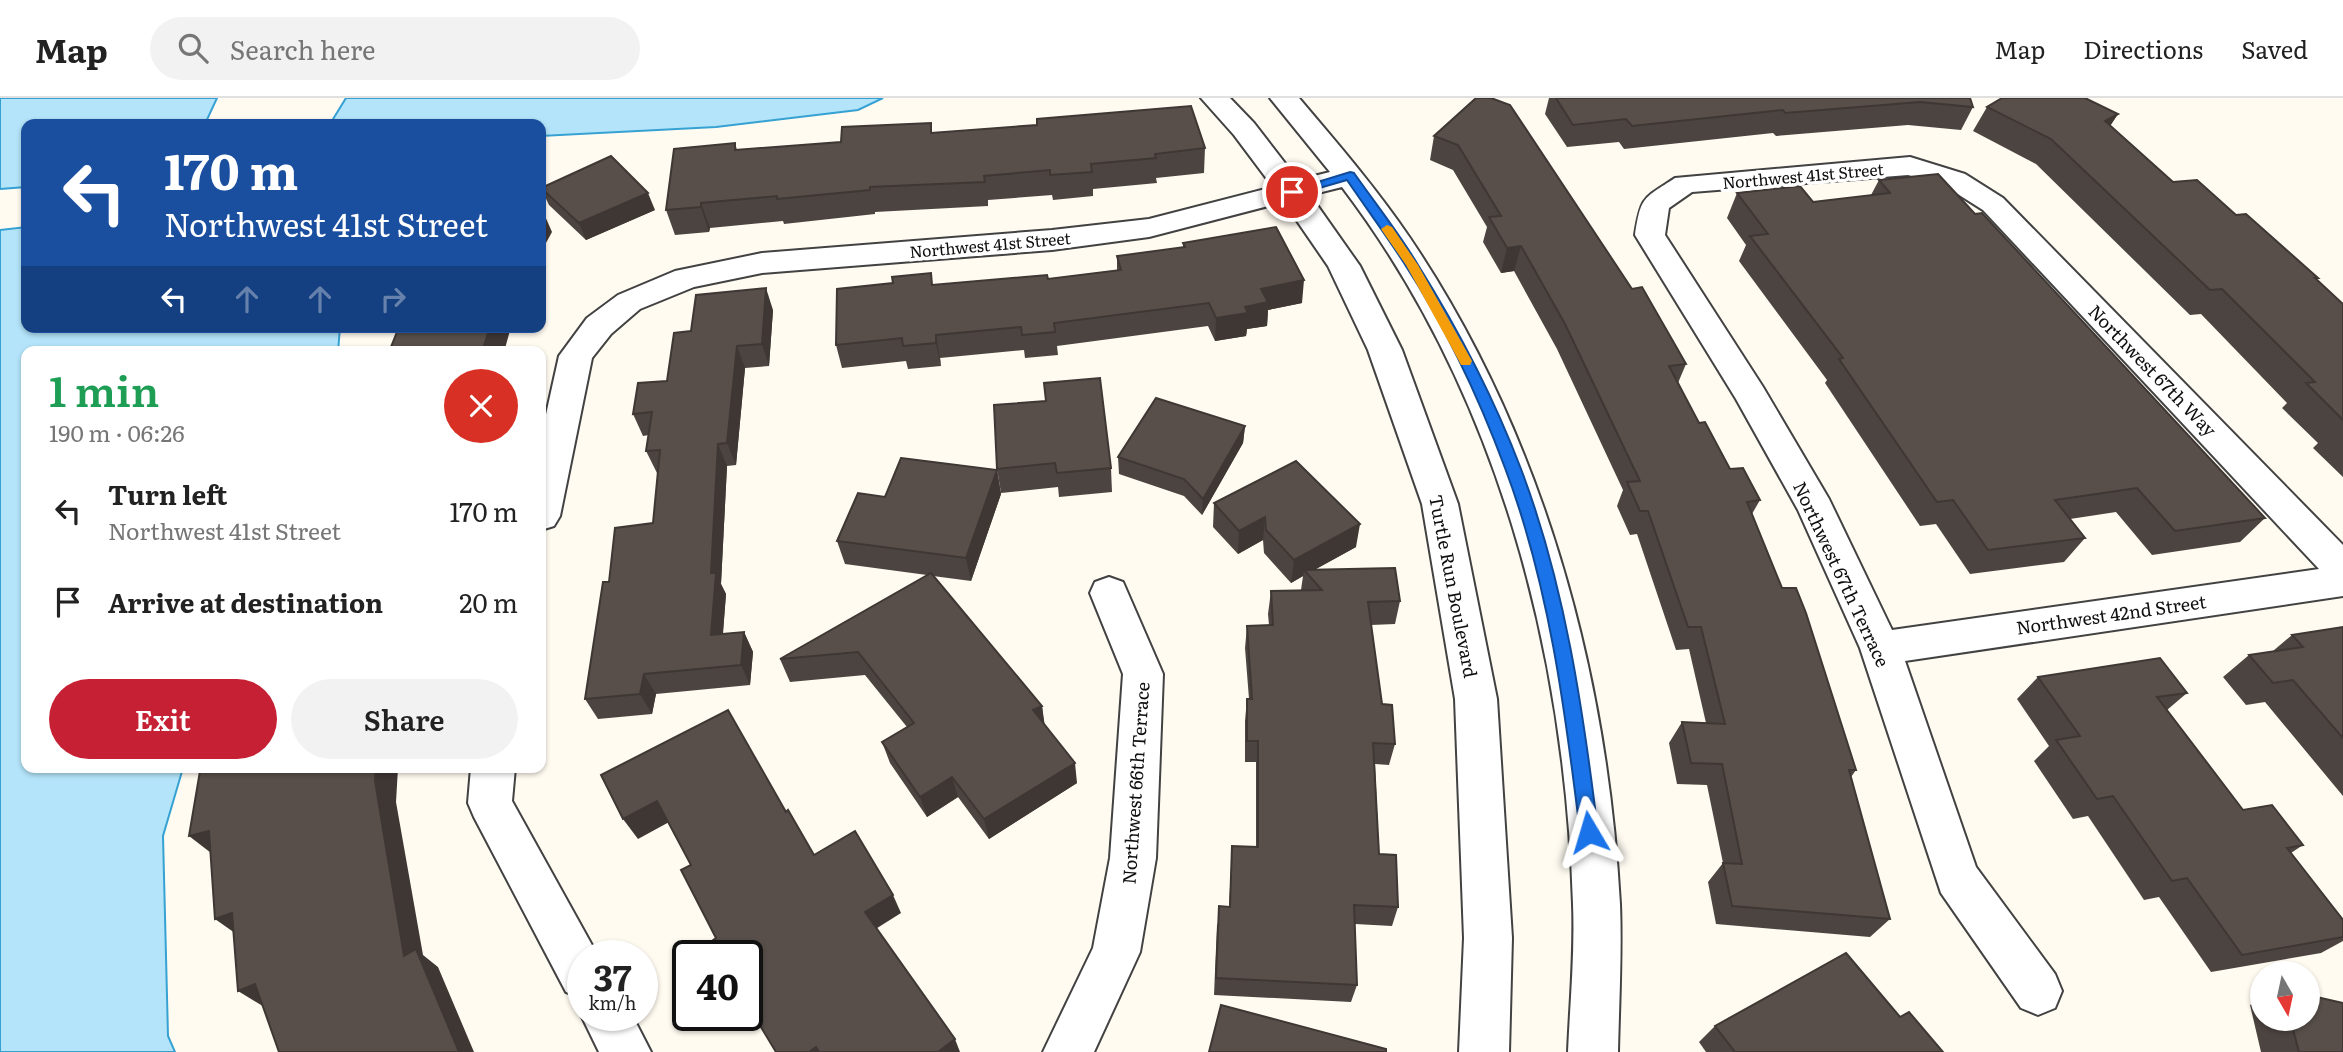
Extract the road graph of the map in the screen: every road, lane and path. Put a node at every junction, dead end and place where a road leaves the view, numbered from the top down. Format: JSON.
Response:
{"nodes":[{"id":1,"x":1215,"y":98,"type":"edge"},
{"id":2,"x":1284,"y":98,"type":"edge"},
{"id":3,"x":1350,"y":176,"type":"junction"},
{"id":4,"x":1955,"y":180,"type":"joint"},
{"id":5,"x":1292,"y":192,"type":"junction"},
{"id":6,"x":1655,"y":204,"type":"joint"},
{"id":7,"x":546,"y":493,"type":"edge"},
{"id":8,"x":2343,"y":570,"type":"edge"},
{"id":9,"x":2343,"y":581,"type":"edge"},
{"id":10,"x":1109,"y":593,"type":"dead end"},
{"id":11,"x":1880,"y":648,"type":"junction"},
{"id":12,"x":493,"y":773,"type":"edge"},
{"id":13,"x":567,"y":945,"type":"edge"},
{"id":14,"x":2038,"y":991,"type":"dead end"},
{"id":15,"x":614,"y":1031,"type":"edge"},
{"id":16,"x":626,"y":1052,"type":"edge"},
{"id":17,"x":1068,"y":1052,"type":"edge"},
{"id":18,"x":1484,"y":1052,"type":"edge"},
{"id":19,"x":1593,"y":1052,"type":"edge"}],
"edges":[{"from":1,"to":5,"type":"street","name":"Turtle Run Boulevard"},
{"from":2,"to":3,"type":"street"},
{"from":3,"to":5,"type":"street","name":"Northwest 41st Street"},
{"from":3,"to":19,"type":"street"},
{"from":4,"to":6,"type":"street","name":"Northwest 41st Street"},
{"from":4,"to":8,"type":"street","name":"Northwest 67th Way"},
{"from":5,"to":7,"type":"street","name":"Northwest 41st Street"},
{"from":5,"to":18,"type":"street","name":"Turtle Run Boulevard"},
{"from":6,"to":11,"type":"street","name":"Northwest 67th Terrace"},
{"from":9,"to":11,"type":"street","name":"Northwest 42nd Street"},
{"from":10,"to":17,"type":"street","name":"Northwest 66th Terrace"},
{"from":11,"to":14,"type":"street","name":"Northwest 67th Terrace"},
{"from":12,"to":13,"type":"street"},
{"from":15,"to":16,"type":"street"}]}
